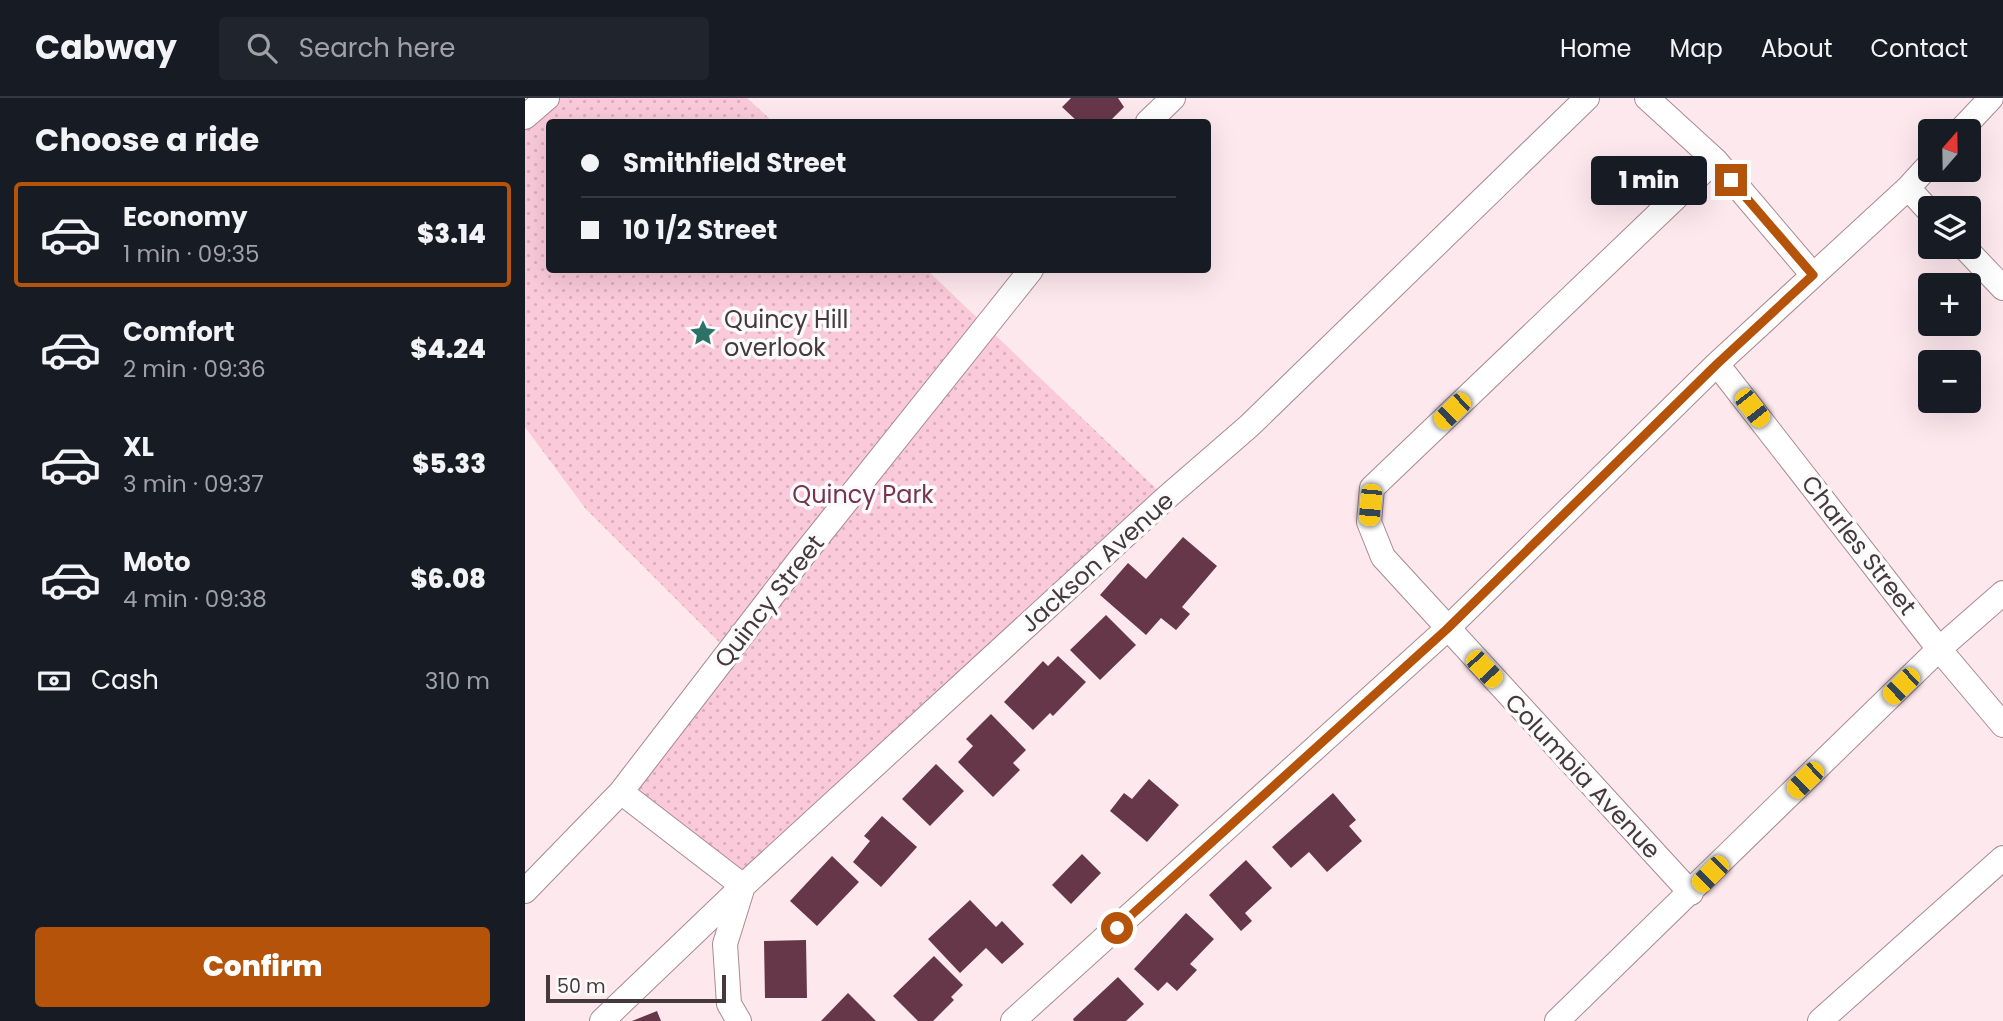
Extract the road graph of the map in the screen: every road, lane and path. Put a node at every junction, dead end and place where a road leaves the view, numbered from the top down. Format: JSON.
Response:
{"nodes":[{"id":1,"x":547,"y":98,"type":"edge"},
{"id":2,"x":1174,"y":98,"type":"edge"},
{"id":3,"x":1587,"y":98,"type":"edge"},
{"id":4,"x":1647,"y":98,"type":"edge"},
{"id":5,"x":1991,"y":98,"type":"edge"},
{"id":6,"x":525,"y":117,"type":"edge"},
{"id":7,"x":1151,"y":119,"type":"edge"},
{"id":8,"x":1971,"y":119,"type":"edge"},
{"id":9,"x":1715,"y":160,"type":"junction"},
{"id":10,"x":1918,"y":177,"type":"edge"},
{"id":11,"x":1907,"y":188,"type":"junction"},
{"id":12,"x":1918,"y":199,"type":"edge"},
{"id":13,"x":1975,"y":259,"type":"edge"},
{"id":14,"x":1029,"y":273,"type":"edge"},
{"id":15,"x":1813,"y":275,"type":"junction"},
{"id":16,"x":2003,"y":288,"type":"edge"},
{"id":17,"x":1717,"y":364,"type":"junction"},
{"id":18,"x":2003,"y":593,"type":"edge"},
{"id":19,"x":1447,"y":629,"type":"junction"},
{"id":20,"x":1939,"y":649,"type":"junction"},
{"id":21,"x":2003,"y":725,"type":"edge"},
{"id":22,"x":621,"y":792,"type":"junction"},
{"id":23,"x":2003,"y":858,"type":"edge"},
{"id":24,"x":743,"y":887,"type":"junction"},
{"id":25,"x":525,"y":891,"type":"edge"},
{"id":26,"x":1691,"y":893,"type":"junction"},
{"id":27,"x":601,"y":1021,"type":"edge"},
{"id":28,"x":739,"y":1021,"type":"edge"},
{"id":29,"x":1013,"y":1021,"type":"edge"},
{"id":30,"x":1557,"y":1021,"type":"edge"},
{"id":31,"x":1820,"y":1021,"type":"edge"}],
"edges":[{"from":1,"to":6,"type":"street"},
{"from":2,"to":7,"type":"street"},
{"from":3,"to":24,"type":"street","name":"Jackson Avenue"},
{"from":4,"to":9,"type":"street"},
{"from":5,"to":8,"type":"street"},
{"from":9,"to":15,"type":"street"},
{"from":9,"to":19,"type":"street","name":"Columbia Avenue"},
{"from":10,"to":11,"type":"street"},
{"from":11,"to":12,"type":"street"},
{"from":11,"to":15,"type":"street"},
{"from":13,"to":16,"type":"street"},
{"from":14,"to":22,"type":"street","name":"Quincy Street"},
{"from":15,"to":17,"type":"street"},
{"from":17,"to":19,"type":"street"},
{"from":17,"to":20,"type":"street","name":"Charles Street"},
{"from":18,"to":20,"type":"street"},
{"from":19,"to":26,"type":"street","name":"Columbia Avenue"},
{"from":19,"to":29,"type":"street"},
{"from":20,"to":21,"type":"street","name":"Charles Street"},
{"from":20,"to":26,"type":"street"},
{"from":22,"to":24,"type":"street"},
{"from":22,"to":25,"type":"street","name":"Quincy Street"},
{"from":23,"to":31,"type":"street"},
{"from":24,"to":27,"type":"street","name":"Jackson Avenue"},
{"from":24,"to":28,"type":"street"},
{"from":26,"to":30,"type":"street"}]}
